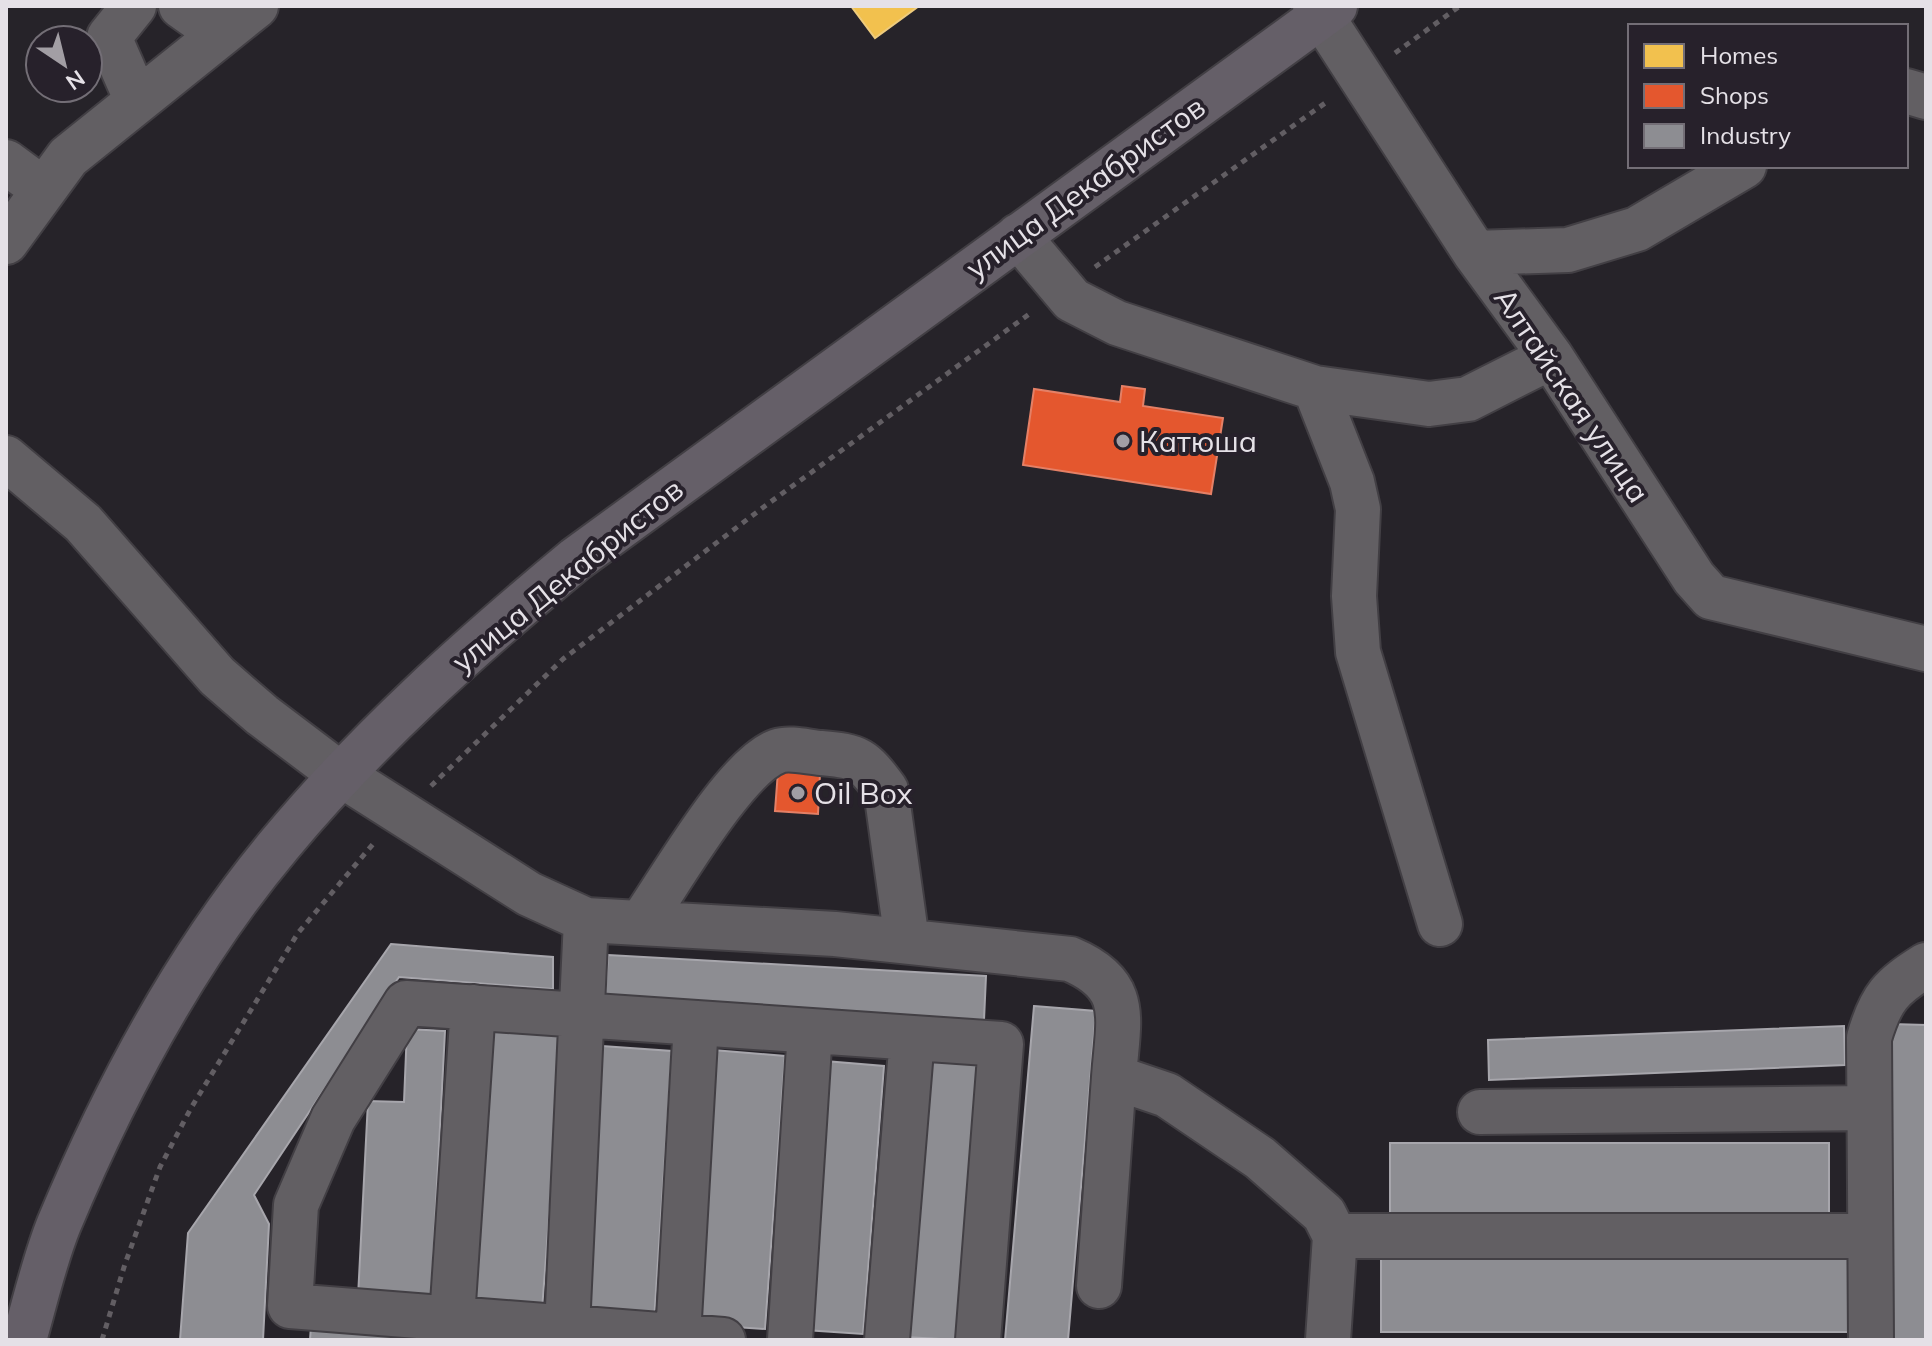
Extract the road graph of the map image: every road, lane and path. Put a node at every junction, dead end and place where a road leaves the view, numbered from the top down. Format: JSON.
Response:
{"nodes":[{"id":1,"x":134,"y":6,"type":"edge"},
{"id":2,"x":181,"y":6,"type":"edge"},
{"id":3,"x":256,"y":6,"type":"edge"},
{"id":4,"x":1460,"y":6,"type":"edge"},
{"id":5,"x":1324,"y":9,"type":"edge"},
{"id":6,"x":219,"y":33,"type":"junction"},
{"id":7,"x":1362,"y":77,"type":"junction"},
{"id":8,"x":137,"y":101,"type":"junction"},
{"id":9,"x":6,"y":162,"type":"edge"},
{"id":10,"x":1741,"y":168,"type":"edge"},
{"id":11,"x":44,"y":190,"type":"junction"},
{"id":12,"x":1018,"y":236,"type":"junction"},
{"id":13,"x":6,"y":242,"type":"edge"},
{"id":14,"x":1475,"y":253,"type":"junction"},
{"id":15,"x":1062,"y":290,"type":"junction"},
{"id":16,"x":1551,"y":357,"type":"junction"},
{"id":17,"x":1315,"y":388,"type":"junction"},
{"id":18,"x":6,"y":458,"type":"edge"},
{"id":19,"x":1926,"y":649,"type":"edge"},
{"id":20,"x":340,"y":774,"type":"junction"},
{"id":21,"x":404,"y":813,"type":"junction"},
{"id":22,"x":586,"y":920,"type":"junction"},
{"id":23,"x":641,"y":923,"type":"junction"},
{"id":24,"x":1440,"y":924,"type":"dead end"},
{"id":25,"x":907,"y":941,"type":"junction"},
{"id":26,"x":1926,"y":965,"type":"edge"},
{"id":27,"x":473,"y":1007,"type":"junction"},
{"id":28,"x":583,"y":1015,"type":"junction"},
{"id":29,"x":696,"y":1023,"type":"junction"},
{"id":30,"x":810,"y":1031,"type":"junction"},
{"id":31,"x":912,"y":1038,"type":"junction"},
{"id":32,"x":1114,"y":1077,"type":"junction"},
{"id":33,"x":1868,"y":1108,"type":"junction"},
{"id":34,"x":1480,"y":1112,"type":"dead end"},
{"id":35,"x":1335,"y":1236,"type":"junction"},
{"id":36,"x":1870,"y":1236,"type":"junction"},
{"id":37,"x":1099,"y":1286,"type":"dead end"},
{"id":38,"x":452,"y":1318,"type":"junction"},
{"id":39,"x":289,"y":1323,"type":"edge"},
{"id":40,"x":567,"y":1328,"type":"junction"},
{"id":41,"x":678,"y":1336,"type":"junction"},
{"id":42,"x":24,"y":1340,"type":"edge"},
{"id":43,"x":102,"y":1340,"type":"edge"},
{"id":44,"x":723,"y":1340,"type":"edge"},
{"id":45,"x":790,"y":1340,"type":"edge"},
{"id":46,"x":887,"y":1340,"type":"edge"},
{"id":47,"x":978,"y":1340,"type":"edge"},
{"id":48,"x":1328,"y":1340,"type":"edge"},
{"id":49,"x":1871,"y":1340,"type":"edge"}],
"edges":[{"from":1,"to":8,"type":"street"},
{"from":2,"to":6,"type":"street"},
{"from":3,"to":6,"type":"street"},
{"from":4,"to":7,"type":"path"},
{"from":5,"to":7,"type":"street","name":"Алтайская улица"},
{"from":5,"to":12,"type":"main road","name":"улица Декабристов"},
{"from":6,"to":8,"type":"street"},
{"from":7,"to":14,"type":"street","name":"Алтайская улица"},
{"from":7,"to":15,"type":"path"},
{"from":8,"to":11,"type":"street"},
{"from":9,"to":11,"type":"street"},
{"from":10,"to":14,"type":"street"},
{"from":11,"to":13,"type":"street"},
{"from":12,"to":15,"type":"street"},
{"from":12,"to":20,"type":"main road","name":"улица Декабристов"},
{"from":14,"to":16,"type":"street","name":"Алтайская улица"},
{"from":15,"to":17,"type":"street"},
{"from":15,"to":21,"type":"path"},
{"from":16,"to":17,"type":"street"},
{"from":16,"to":19,"type":"street","name":"Алтайская улица"},
{"from":17,"to":24,"type":"street"},
{"from":18,"to":20,"type":"street"},
{"from":20,"to":21,"type":"street"},
{"from":20,"to":42,"type":"main road","name":"улица Декабристов"},
{"from":21,"to":22,"type":"street"},
{"from":21,"to":43,"type":"path"},
{"from":22,"to":23,"type":"street"},
{"from":22,"to":28,"type":"street"},
{"from":23,"to":25,"type":"street"},
{"from":23,"to":25,"type":"street"},
{"from":25,"to":32,"type":"street"},
{"from":26,"to":33,"type":"street"},
{"from":27,"to":28,"type":"street"},
{"from":27,"to":38,"type":"street"},
{"from":27,"to":39,"type":"street"},
{"from":28,"to":29,"type":"street"},
{"from":28,"to":40,"type":"street"},
{"from":29,"to":30,"type":"street"},
{"from":29,"to":41,"type":"street"},
{"from":30,"to":31,"type":"street"},
{"from":30,"to":45,"type":"street"},
{"from":31,"to":46,"type":"street"},
{"from":31,"to":47,"type":"street"},
{"from":32,"to":35,"type":"street"},
{"from":32,"to":37,"type":"street"},
{"from":33,"to":34,"type":"street"},
{"from":33,"to":36,"type":"street"},
{"from":35,"to":36,"type":"street"},
{"from":35,"to":48,"type":"street"},
{"from":36,"to":49,"type":"street"},
{"from":38,"to":39,"type":"street"},
{"from":38,"to":40,"type":"street"},
{"from":40,"to":41,"type":"street"},
{"from":41,"to":44,"type":"street"}]}
